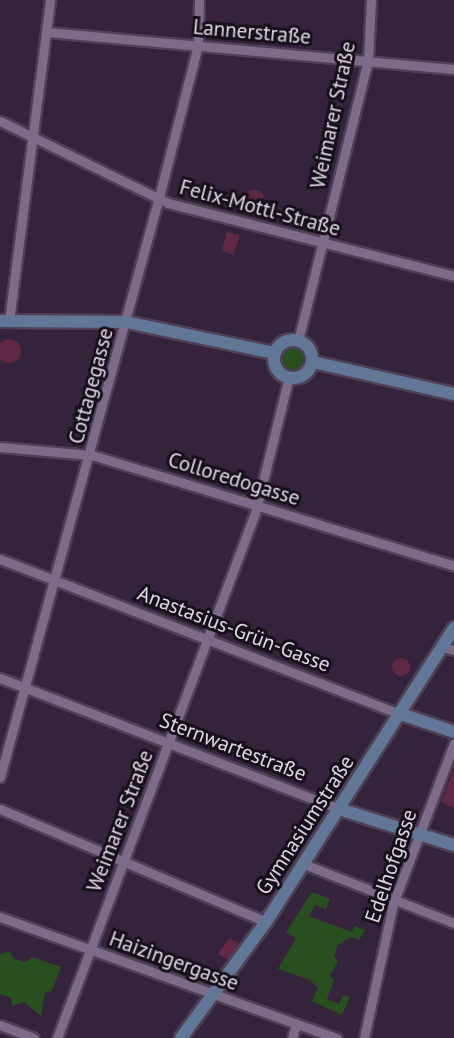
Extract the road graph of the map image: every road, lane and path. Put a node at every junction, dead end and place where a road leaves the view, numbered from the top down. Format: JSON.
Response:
{"nodes":[{"id":1,"x":50,"y":0,"type":"edge"},
{"id":2,"x":200,"y":0,"type":"edge"},
{"id":3,"x":371,"y":0,"type":"edge"},
{"id":4,"x":46,"y":32,"type":"junction"},
{"id":5,"x":198,"y":45,"type":"junction"},
{"id":6,"x":368,"y":61,"type":"junction"},
{"id":7,"x":454,"y":69,"type":"edge"},
{"id":8,"x":0,"y":121,"type":"edge"},
{"id":9,"x":33,"y":138,"type":"junction"},
{"id":10,"x":159,"y":197,"type":"junction"},
{"id":11,"x":322,"y":244,"type":"junction"},
{"id":12,"x":454,"y":276,"type":"edge"},
{"id":13,"x":5,"y":321,"type":"edge"},
{"id":14,"x":126,"y":322,"type":"junction"},
{"id":15,"x":298,"y":341,"type":"junction"},
{"id":16,"x":274,"y":353,"type":"junction"},
{"id":17,"x":313,"y":362,"type":"junction"},
{"id":18,"x":289,"y":376,"type":"junction"},
{"id":19,"x":454,"y":394,"type":"edge"},
{"id":20,"x":0,"y":447,"type":"edge"},
{"id":21,"x":92,"y":455,"type":"junction"},
{"id":22,"x":257,"y":505,"type":"junction"},
{"id":23,"x":0,"y":560,"type":"edge"},
{"id":24,"x":454,"y":566,"type":"edge"},
{"id":25,"x":56,"y":582,"type":"junction"},
{"id":26,"x":454,"y":628,"type":"edge"},
{"id":27,"x":207,"y":639,"type":"junction"},
{"id":28,"x":448,"y":649,"type":"edge"},
{"id":29,"x":0,"y":678,"type":"edge"},
{"id":30,"x":27,"y":689,"type":"junction"},
{"id":31,"x":398,"y":713,"type":"junction"},
{"id":32,"x":454,"y":732,"type":"edge"},
{"id":33,"x":169,"y":743,"type":"junction"},
{"id":34,"x":454,"y":743,"type":"edge"},
{"id":35,"x":0,"y":777,"type":"edge"},
{"id":36,"x":0,"y":809,"type":"edge"},
{"id":37,"x":339,"y":809,"type":"junction"},
{"id":38,"x":420,"y":835,"type":"junction"},
{"id":39,"x":454,"y":845,"type":"edge"},
{"id":40,"x":125,"y":858,"type":"junction"},
{"id":41,"x":304,"y":864,"type":"junction"},
{"id":42,"x":394,"y":900,"type":"junction"},
{"id":43,"x":0,"y":917,"type":"edge"},
{"id":44,"x":266,"y":922,"type":"junction"},
{"id":45,"x":454,"y":923,"type":"edge"},
{"id":46,"x":91,"y":949,"type":"junction"},
{"id":47,"x":217,"y":996,"type":"junction"},
{"id":48,"x":296,"y":1024,"type":"junction"},
{"id":49,"x":0,"y":1025,"type":"edge"},
{"id":50,"x":34,"y":1038,"type":"edge"},
{"id":51,"x":57,"y":1038,"type":"edge"},
{"id":52,"x":181,"y":1038,"type":"edge"},
{"id":53,"x":292,"y":1038,"type":"edge"},
{"id":54,"x":337,"y":1038,"type":"edge"},
{"id":55,"x":364,"y":1038,"type":"edge"}],
"edges":[{"from":1,"to":4,"type":"street"},
{"from":2,"to":5,"type":"street","name":"Cottagegasse"},
{"from":3,"to":6,"type":"street","name":"Weimarer Straße"},
{"from":4,"to":5,"type":"street","name":"Lannerstraße"},
{"from":4,"to":9,"type":"street"},
{"from":5,"to":6,"type":"street","name":"Lannerstraße"},
{"from":5,"to":10,"type":"street","name":"Cottagegasse"},
{"from":6,"to":7,"type":"street","name":"Lannerstraße"},
{"from":6,"to":11,"type":"street","name":"Weimarer Straße"},
{"from":8,"to":9,"type":"street","name":"Felix-Mottl-Straße"},
{"from":9,"to":10,"type":"street","name":"Felix-Mottl-Straße"},
{"from":9,"to":13,"type":"street"},
{"from":10,"to":11,"type":"street","name":"Felix-Mottl-Straße"},
{"from":10,"to":14,"type":"street","name":"Cottagegasse"},
{"from":11,"to":12,"type":"street","name":"Felix-Mottl-Straße"},
{"from":11,"to":15,"type":"street","name":"Weimarer Straße"},
{"from":13,"to":14,"type":"street"},
{"from":14,"to":16,"type":"street"},
{"from":14,"to":21,"type":"street","name":"Cottagegasse"},
{"from":15,"to":16,"type":"street"},
{"from":15,"to":17,"type":"street"},
{"from":16,"to":18,"type":"street"},
{"from":17,"to":18,"type":"street"},
{"from":17,"to":19,"type":"street"},
{"from":18,"to":22,"type":"street","name":"Weimarer Straße"},
{"from":20,"to":21,"type":"street","name":"Colloredogasse"},
{"from":21,"to":22,"type":"street","name":"Colloredogasse"},
{"from":21,"to":25,"type":"street","name":"Cottagegasse"},
{"from":22,"to":24,"type":"street","name":"Colloredogasse"},
{"from":22,"to":27,"type":"street","name":"Weimarer Straße"},
{"from":23,"to":25,"type":"street","name":"Anastasius-Grün-Gasse"},
{"from":25,"to":27,"type":"street","name":"Anastasius-Grün-Gasse"},
{"from":25,"to":30,"type":"street","name":"Cottagegasse"},
{"from":26,"to":28,"type":"street","name":"Gymnasiumstraße"},
{"from":27,"to":31,"type":"street","name":"Anastasius-Grün-Gasse"},
{"from":27,"to":33,"type":"street","name":"Weimarer Straße"},
{"from":28,"to":31,"type":"street","name":"Gymnasiumstraße"},
{"from":29,"to":30,"type":"street","name":"Sternwartestraße"},
{"from":30,"to":33,"type":"street","name":"Sternwartestraße"},
{"from":30,"to":35,"type":"street","name":"Cottagegasse"},
{"from":31,"to":32,"type":"street","name":"Anastasius-Grün-Gasse"},
{"from":31,"to":37,"type":"street","name":"Gymnasiumstraße"},
{"from":33,"to":37,"type":"street","name":"Sternwartestraße"},
{"from":33,"to":40,"type":"street","name":"Weimarer Straße"},
{"from":34,"to":38,"type":"street","name":"Edelhofgasse"},
{"from":36,"to":40,"type":"street"},
{"from":37,"to":38,"type":"street","name":"Sternwartestraße"},
{"from":37,"to":41,"type":"street","name":"Gymnasiumstraße"},
{"from":38,"to":39,"type":"street","name":"Sternwartestraße"},
{"from":38,"to":42,"type":"street","name":"Edelhofgasse"},
{"from":40,"to":44,"type":"street"},
{"from":40,"to":46,"type":"street","name":"Weimarer Straße"},
{"from":41,"to":42,"type":"street"},
{"from":41,"to":44,"type":"street","name":"Gymnasiumstraße"},
{"from":42,"to":45,"type":"street"},
{"from":42,"to":55,"type":"street","name":"Edelhofgasse"},
{"from":43,"to":46,"type":"street","name":"Haizingergasse"},
{"from":44,"to":47,"type":"street","name":"Gymnasiumstraße"},
{"from":46,"to":47,"type":"street","name":"Haizingergasse"},
{"from":46,"to":51,"type":"street","name":"Weimarer Straße"},
{"from":47,"to":48,"type":"street","name":"Haizingergasse"},
{"from":47,"to":52,"type":"street","name":"Gymnasiumstraße"},
{"from":48,"to":53,"type":"street"},
{"from":48,"to":54,"type":"street","name":"Haizingergasse"},
{"from":49,"to":50,"type":"street"}]}
